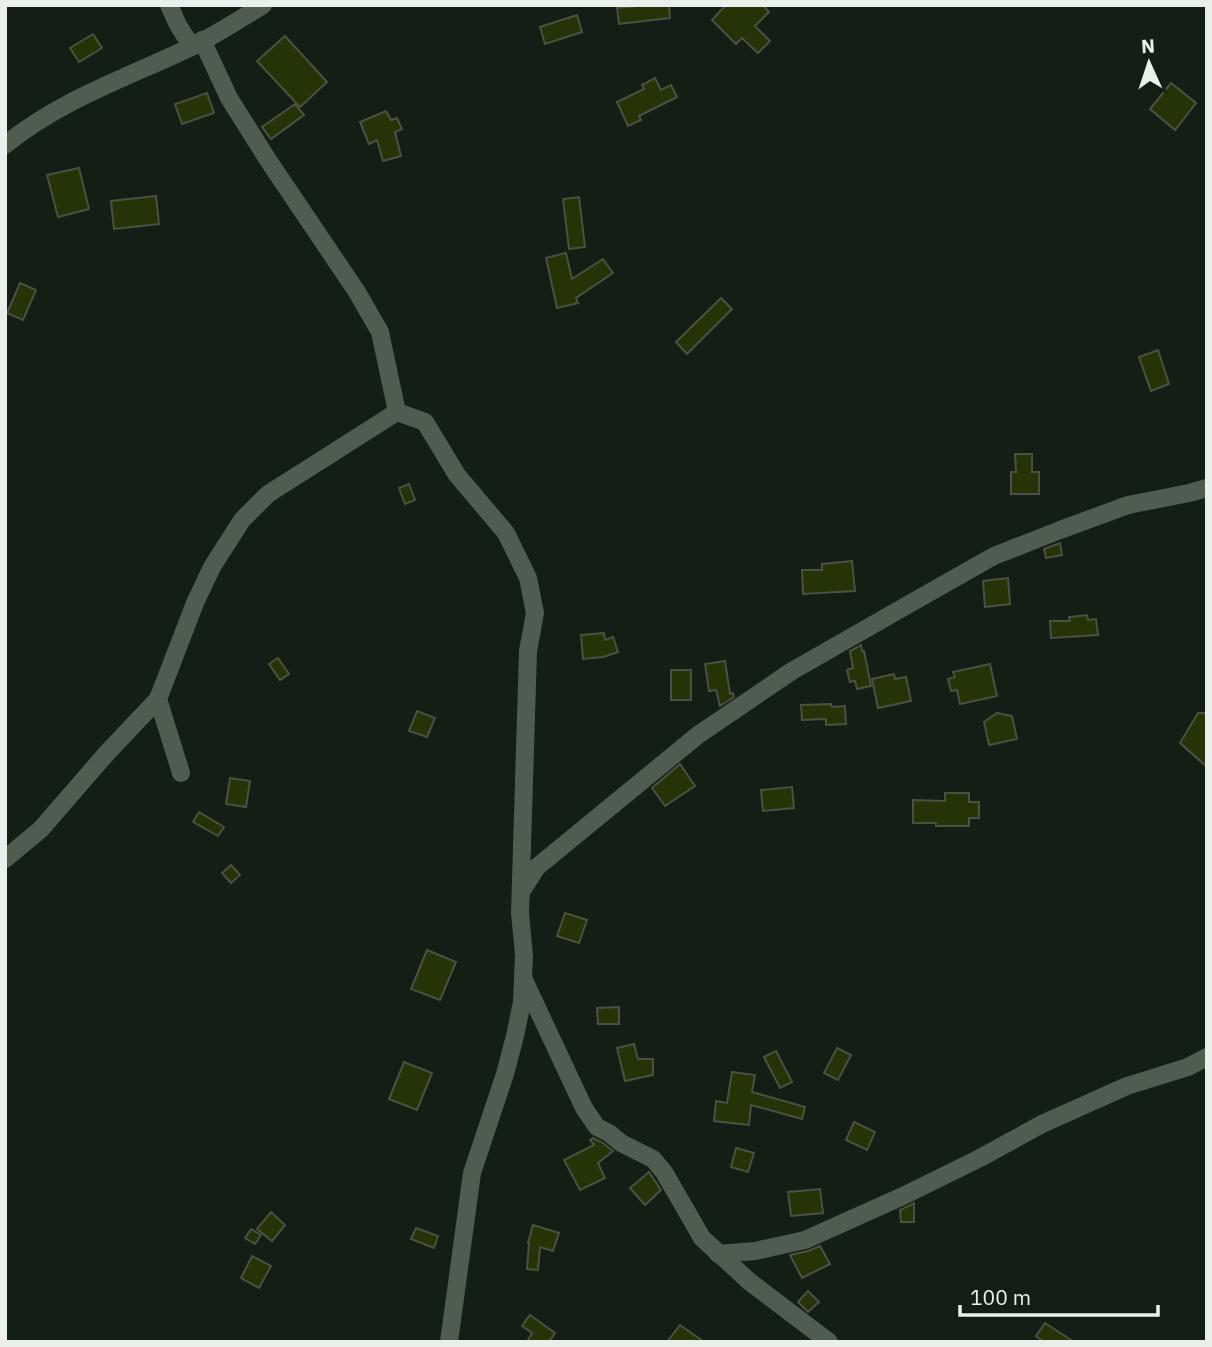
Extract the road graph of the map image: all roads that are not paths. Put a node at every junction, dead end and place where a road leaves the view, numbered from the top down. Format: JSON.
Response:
{"nodes":[{"id":1,"x":169,"y":5,"type":"edge"},
{"id":2,"x":263,"y":5,"type":"edge"},
{"id":3,"x":197,"y":43,"type":"junction"},
{"id":4,"x":5,"y":145,"type":"edge"},
{"id":5,"x":397,"y":412,"type":"junction"},
{"id":6,"x":1207,"y":488,"type":"edge"},
{"id":7,"x":158,"y":699,"type":"junction"},
{"id":8,"x":181,"y":773,"type":"dead end"},
{"id":9,"x":5,"y":859,"type":"edge"},
{"id":10,"x":521,"y":892,"type":"junction"},
{"id":11,"x":524,"y":980,"type":"junction"},
{"id":12,"x":1207,"y":1057,"type":"edge"},
{"id":13,"x":718,"y":1254,"type":"junction"},
{"id":14,"x":449,"y":1342,"type":"edge"},
{"id":15,"x":829,"y":1342,"type":"edge"}],
"edges":[{"from":1,"to":3,"type":"street"},
{"from":2,"to":3,"type":"street"},
{"from":3,"to":4,"type":"street"},
{"from":3,"to":5,"type":"street"},
{"from":5,"to":7,"type":"street"},
{"from":5,"to":10,"type":"street"},
{"from":6,"to":10,"type":"street"},
{"from":7,"to":8,"type":"street"},
{"from":7,"to":9,"type":"street"},
{"from":10,"to":11,"type":"street"},
{"from":11,"to":13,"type":"street"},
{"from":11,"to":14,"type":"street"},
{"from":12,"to":13,"type":"street"},
{"from":13,"to":15,"type":"street"}]}
